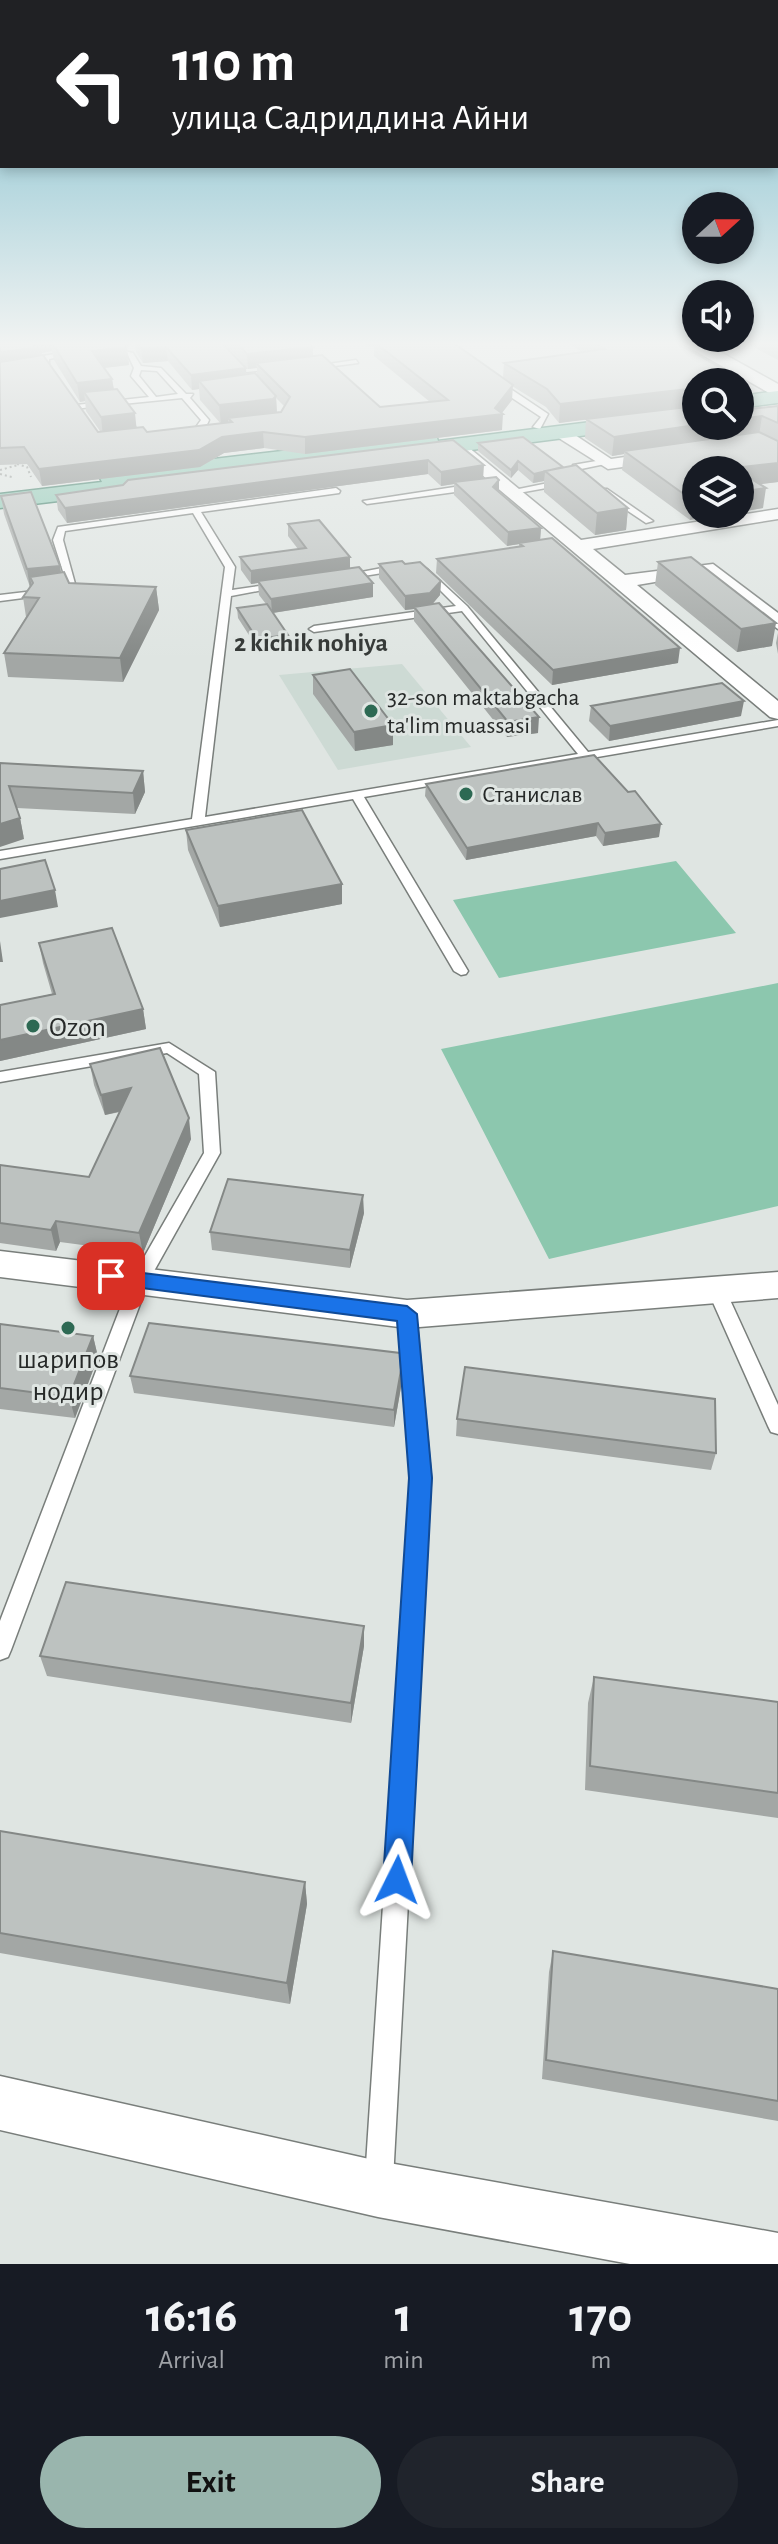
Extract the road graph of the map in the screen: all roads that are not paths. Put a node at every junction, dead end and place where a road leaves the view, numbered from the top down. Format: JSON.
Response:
{"nodes":[{"id":1,"x":352,"y":450,"type":"edge"},
{"id":2,"x":418,"y":450,"type":"edge"},
{"id":3,"x":462,"y":450,"type":"edge"},
{"id":4,"x":585,"y":450,"type":"edge"},
{"id":5,"x":685,"y":453,"type":"edge"},
{"id":6,"x":602,"y":462,"type":"junction"},
{"id":7,"x":579,"y":475,"type":"junction"},
{"id":8,"x":0,"y":478,"type":"edge"},
{"id":9,"x":59,"y":484,"type":"junction"},
{"id":10,"x":508,"y":487,"type":"junction"},
{"id":11,"x":0,"y":490,"type":"edge"},
{"id":12,"x":336,"y":491,"type":"edge"},
{"id":13,"x":0,"y":501,"type":"edge"},
{"id":14,"x":367,"y":501,"type":"dead end"},
{"id":15,"x":196,"y":511,"type":"junction"},
{"id":16,"x":778,"y":514,"type":"edge"},
{"id":17,"x":649,"y":521,"type":"dead end"},
{"id":18,"x":569,"y":544,"type":"junction"},
{"id":19,"x":435,"y":564,"type":"dead end"},
{"id":20,"x":408,"y":567,"type":"edge"},
{"id":21,"x":334,"y":578,"type":"edge"},
{"id":22,"x":620,"y":582,"type":"junction"},
{"id":23,"x":288,"y":585,"type":"edge"},
{"id":24,"x":227,"y":594,"type":"junction"},
{"id":25,"x":0,"y":598,"type":"edge"},
{"id":26,"x":464,"y":608,"type":"junction"},
{"id":27,"x":778,"y":623,"type":"edge"},
{"id":28,"x":314,"y":629,"type":"dead end"},
{"id":29,"x":778,"y":712,"type":"edge"},
{"id":30,"x":778,"y":723,"type":"edge"},
{"id":31,"x":585,"y":755,"type":"junction"},
{"id":32,"x":356,"y":793,"type":"junction"},
{"id":33,"x":198,"y":821,"type":"junction"},
{"id":34,"x":0,"y":855,"type":"edge"},
{"id":35,"x":461,"y":971,"type":"dead end"},
{"id":36,"x":0,"y":1077,"type":"edge"},
{"id":37,"x":0,"y":1264,"type":"edge"},
{"id":38,"x":140,"y":1280,"type":"junction"},
{"id":39,"x":778,"y":1285,"type":"edge"},
{"id":40,"x":716,"y":1289,"type":"junction"},
{"id":41,"x":407,"y":1314,"type":"junction"},
{"id":42,"x":778,"y":1426,"type":"edge"},
{"id":43,"x":0,"y":1650,"type":"edge"},
{"id":44,"x":0,"y":2103,"type":"edge"},
{"id":45,"x":378,"y":2189,"type":"junction"},
{"id":46,"x":778,"y":2262,"type":"edge"}],
"edges":[{"from":1,"to":9,"type":"main road"},
{"from":2,"to":13,"type":"main road"},
{"from":3,"to":10,"type":"street"},
{"from":4,"to":6,"type":"street"},
{"from":5,"to":6,"type":"street"},
{"from":6,"to":7,"type":"lane"},
{"from":7,"to":10,"type":"lane"},
{"from":7,"to":17,"type":"lane"},
{"from":8,"to":9,"type":"main road"},
{"from":9,"to":11,"type":"main road"},
{"from":10,"to":14,"type":"lane"},
{"from":10,"to":18,"type":"street"},
{"from":12,"to":15,"type":"lane"},
{"from":15,"to":24,"type":"lane"},
{"from":15,"to":25,"type":"lane"},
{"from":16,"to":18,"type":"street"},
{"from":18,"to":22,"type":"street"},
{"from":19,"to":26,"type":"lane"},
{"from":20,"to":21,"type":"lane"},
{"from":22,"to":27,"type":"street"},
{"from":22,"to":29,"type":"street"},
{"from":23,"to":24,"type":"lane"},
{"from":24,"to":33,"type":"lane"},
{"from":26,"to":28,"type":"lane"},
{"from":26,"to":31,"type":"lane"},
{"from":30,"to":31,"type":"lane"},
{"from":31,"to":32,"type":"lane"},
{"from":32,"to":33,"type":"lane"},
{"from":32,"to":35,"type":"lane"},
{"from":33,"to":34,"type":"lane"},
{"from":36,"to":38,"type":"lane"},
{"from":37,"to":38,"type":"street"},
{"from":38,"to":41,"type":"street"},
{"from":38,"to":43,"type":"lane"},
{"from":39,"to":40,"type":"street"},
{"from":40,"to":41,"type":"street"},
{"from":40,"to":42,"type":"lane"},
{"from":41,"to":45,"type":"lane"},
{"from":44,"to":45,"type":"street"},
{"from":45,"to":46,"type":"street"}]}
